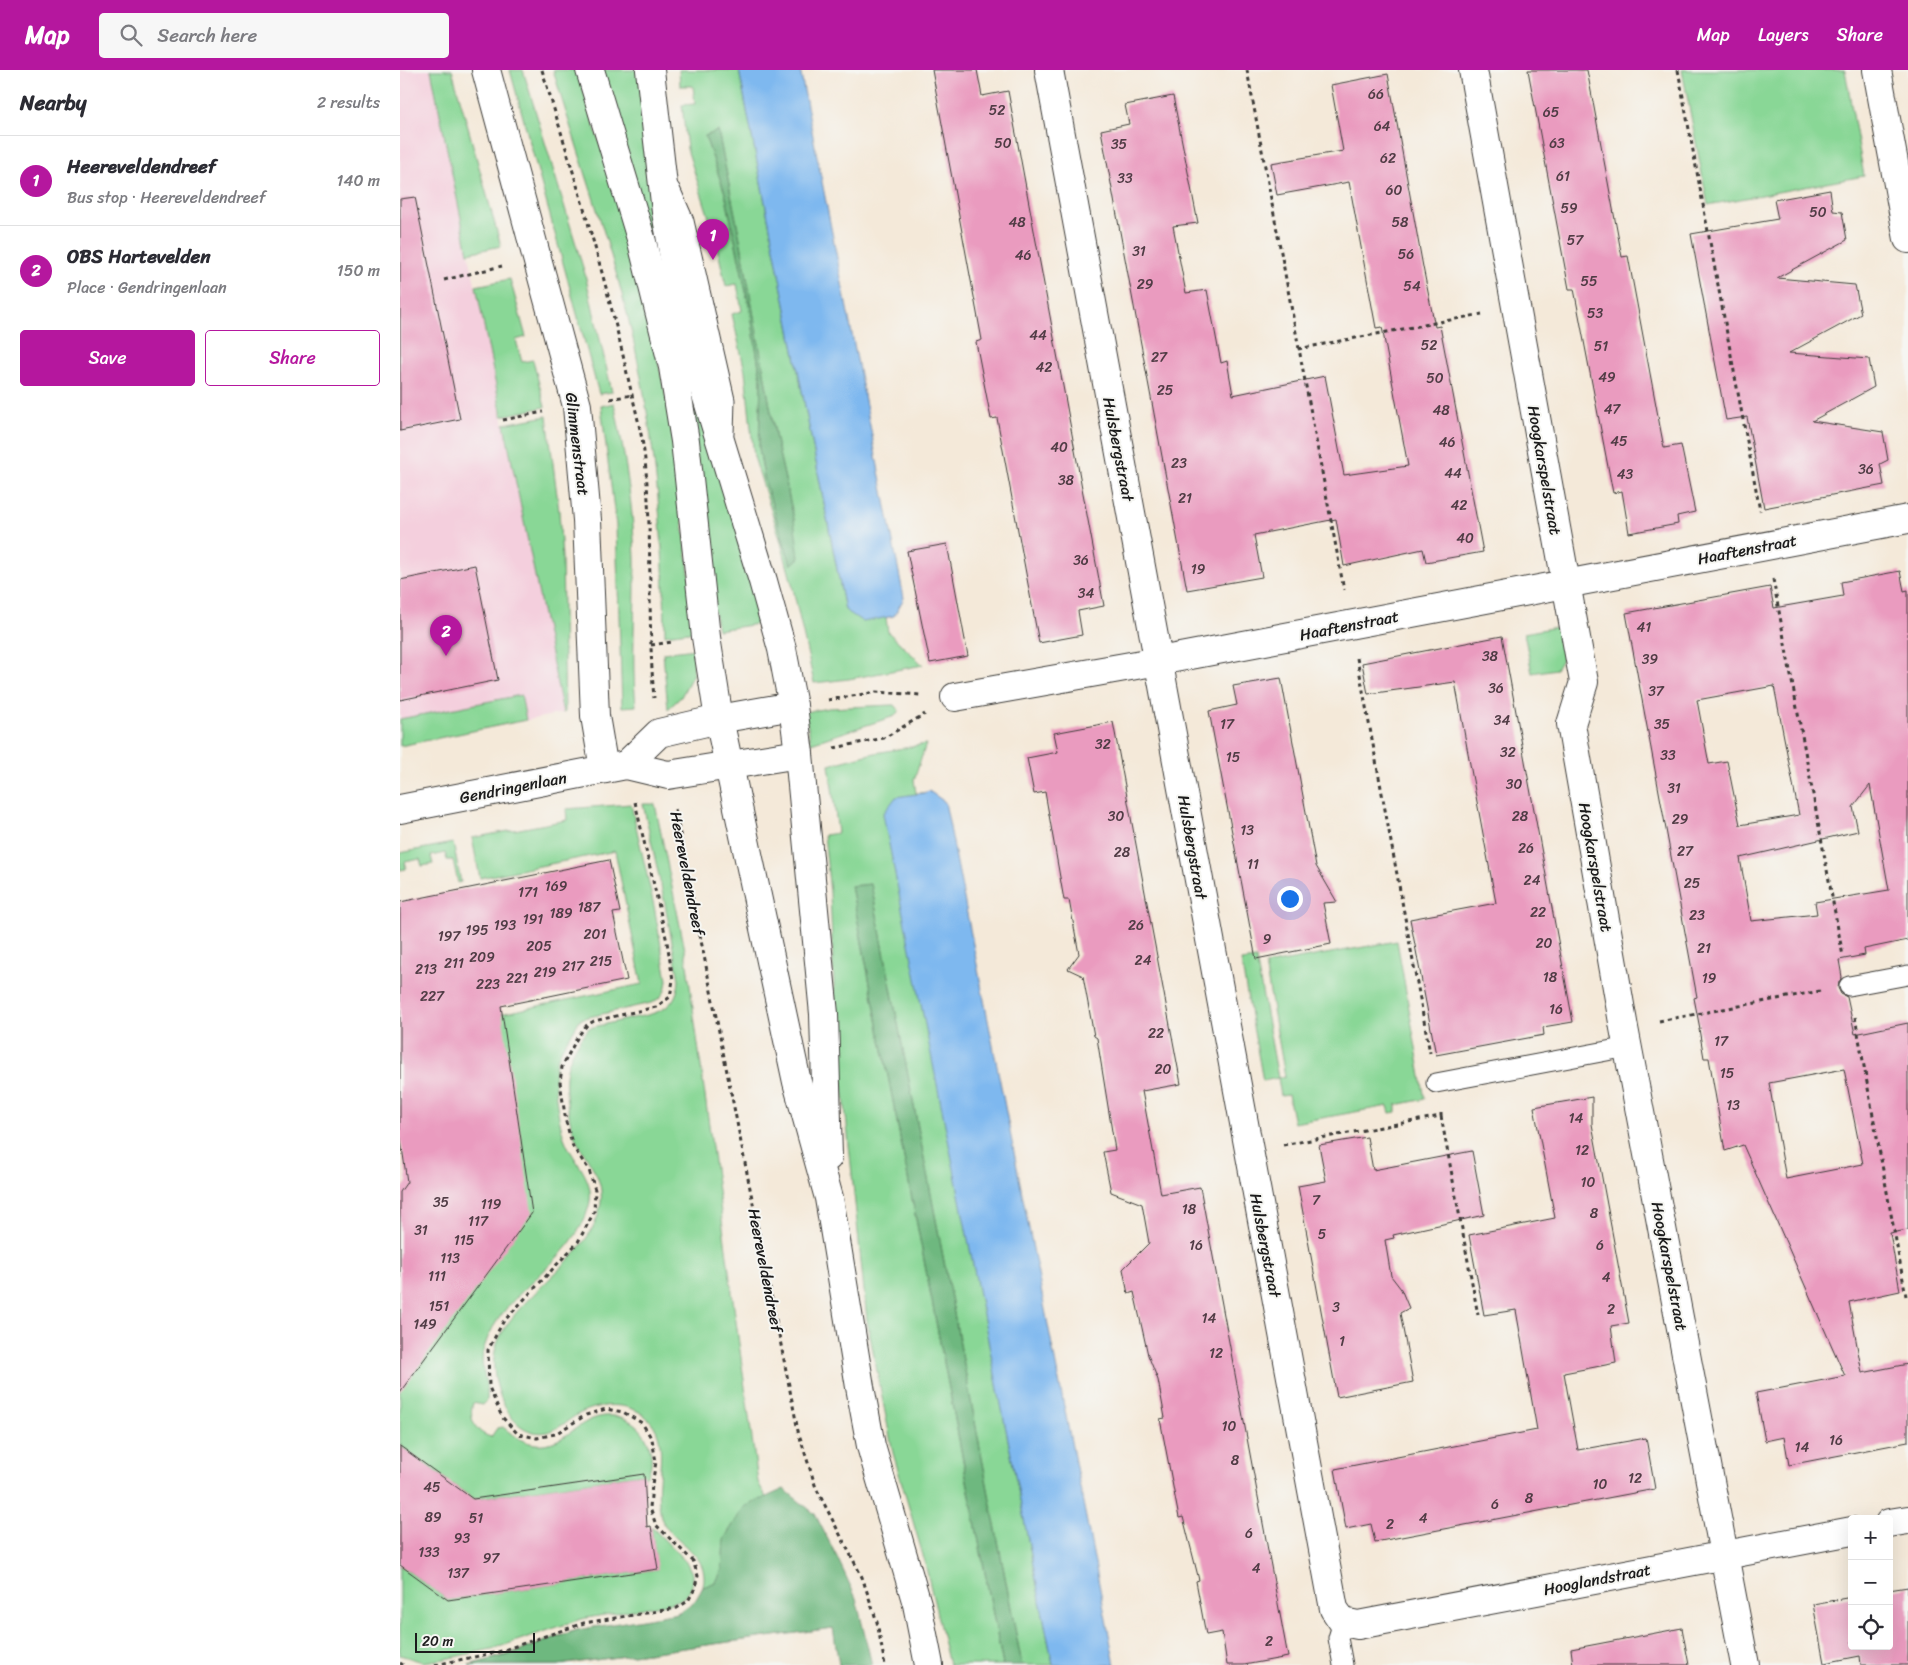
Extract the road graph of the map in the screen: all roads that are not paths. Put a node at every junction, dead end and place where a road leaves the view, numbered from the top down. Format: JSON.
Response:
{"nodes":[{"id":1,"x":486,"y":70,"type":"edge"},
{"id":2,"x":590,"y":70,"type":"edge"},
{"id":3,"x":650,"y":70,"type":"edge"},
{"id":4,"x":1049,"y":70,"type":"edge"},
{"id":5,"x":1473,"y":70,"type":"edge"},
{"id":6,"x":1877,"y":70,"type":"edge"},
{"id":7,"x":1908,"y":240,"type":"edge"},
{"id":8,"x":1908,"y":519,"type":"edge"},
{"id":9,"x":1566,"y":583,"type":"junction"},
{"id":10,"x":1159,"y":661,"type":"junction"},
{"id":11,"x":954,"y":697,"type":"road end"},
{"id":12,"x":793,"y":706,"type":"junction"},
{"id":13,"x":719,"y":719,"type":"junction"},
{"id":14,"x":799,"y":754,"type":"junction"},
{"id":15,"x":729,"y":765,"type":"junction"},
{"id":16,"x":615,"y":767,"type":"junction"},
{"id":17,"x":400,"y":809,"type":"edge"},
{"id":18,"x":1908,"y":975,"type":"edge"},
{"id":19,"x":1849,"y":986,"type":"road end"},
{"id":20,"x":1626,"y":1038,"type":"junction"},
{"id":21,"x":1436,"y":1083,"type":"road end"},
{"id":22,"x":829,"y":1198,"type":"junction"},
{"id":23,"x":1908,"y":1520,"type":"edge"},
{"id":24,"x":1893,"y":1523,"type":"edge"},
{"id":25,"x":1848,"y":1532,"type":"edge"},
{"id":26,"x":1725,"y":1555,"type":"junction"},
{"id":27,"x":1343,"y":1622,"type":"junction"},
{"id":28,"x":929,"y":1665,"type":"edge"},
{"id":29,"x":1343,"y":1665,"type":"edge"},
{"id":30,"x":1744,"y":1665,"type":"edge"}],
"edges":[{"from":1,"to":16,"type":"street","name":"Glimmenstraat"},
{"from":2,"to":13,"type":"street"},
{"from":3,"to":12,"type":"street"},
{"from":4,"to":10,"type":"street","name":"Hulsbergstraat"},
{"from":5,"to":9,"type":"street","name":"Hoogkarspelstraat"},
{"from":6,"to":7,"type":"street"},
{"from":8,"to":9,"type":"street","name":"Haaftenstraat"},
{"from":9,"to":10,"type":"street","name":"Haaftenstraat"},
{"from":9,"to":20,"type":"street","name":"Hoogkarspelstraat"},
{"from":10,"to":11,"type":"street","name":"Haaftenstraat"},
{"from":10,"to":27,"type":"street","name":"Hulsbergstraat"},
{"from":12,"to":13,"type":"street"},
{"from":12,"to":14,"type":"street"},
{"from":13,"to":15,"type":"street"},
{"from":13,"to":16,"type":"street"},
{"from":14,"to":15,"type":"street","name":"Gendringenlaan"},
{"from":14,"to":22,"type":"street"},
{"from":15,"to":16,"type":"street","name":"Gendringenlaan"},
{"from":15,"to":22,"type":"street"},
{"from":16,"to":17,"type":"street","name":"Gendringenlaan"},
{"from":18,"to":19,"type":"lane"},
{"from":20,"to":21,"type":"lane"},
{"from":20,"to":26,"type":"street","name":"Hoogkarspelstraat"},
{"from":22,"to":28,"type":"street"},
{"from":23,"to":24,"type":"street"},
{"from":25,"to":26,"type":"street","name":"Hooglandstraat"},
{"from":26,"to":27,"type":"street","name":"Hooglandstraat"},
{"from":26,"to":30,"type":"street","name":"Hoogkarspelstraat"},
{"from":27,"to":29,"type":"lane"}]}
